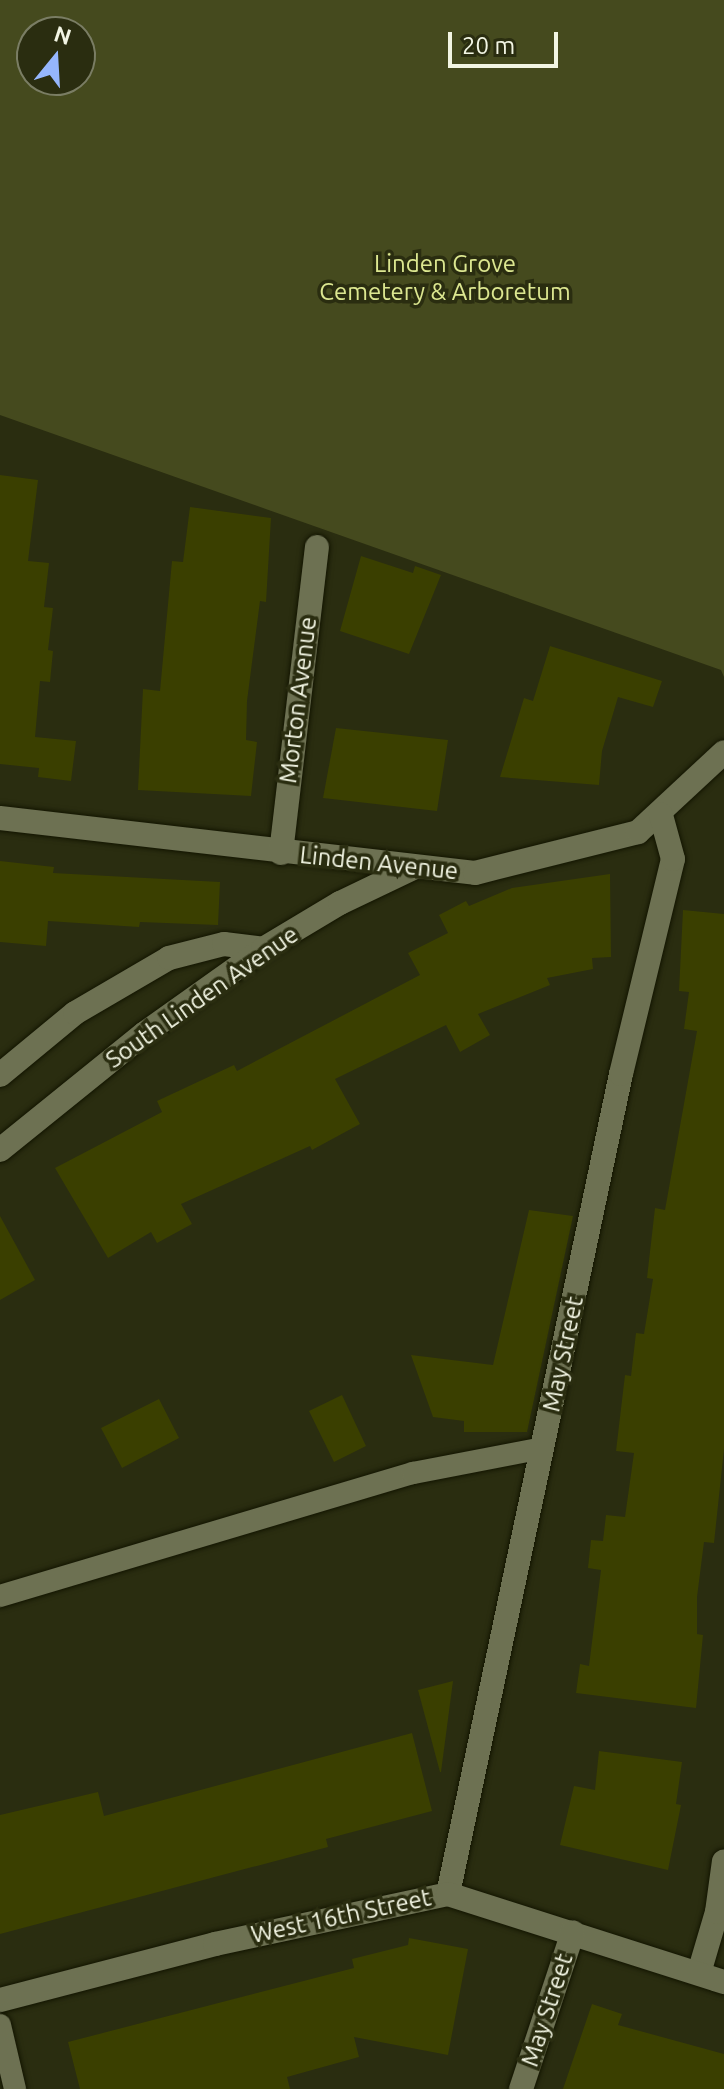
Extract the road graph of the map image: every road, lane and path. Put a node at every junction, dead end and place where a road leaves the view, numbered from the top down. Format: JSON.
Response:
{"nodes":[{"id":1,"x":317,"y":547,"type":"dead end"},
{"id":2,"x":724,"y":752,"type":"edge"},
{"id":3,"x":661,"y":815,"type":"junction"},
{"id":4,"x":0,"y":818,"type":"edge"},
{"id":5,"x":281,"y":853,"type":"junction"},
{"id":6,"x":417,"y":866,"type":"junction"},
{"id":7,"x":263,"y":949,"type":"junction"},
{"id":8,"x":0,"y":1075,"type":"edge"},
{"id":9,"x":0,"y":1150,"type":"edge"},
{"id":10,"x":543,"y":1448,"type":"junction"},
{"id":11,"x":0,"y":1596,"type":"edge"},
{"id":12,"x":724,"y":1861,"type":"edge"},
{"id":13,"x":448,"y":1894,"type":"junction"},
{"id":14,"x":573,"y":1932,"type":"junction"},
{"id":15,"x":699,"y":1973,"type":"junction"},
{"id":16,"x":724,"y":1982,"type":"edge"},
{"id":17,"x":0,"y":2000,"type":"edge"},
{"id":18,"x":0,"y":2025,"type":"edge"},
{"id":19,"x":15,"y":2089,"type":"edge"},
{"id":20,"x":521,"y":2089,"type":"edge"}],
"edges":[{"from":1,"to":5,"type":"street","name":"Morton Avenue"},
{"from":2,"to":3,"type":"street","name":"Linden Avenue"},
{"from":3,"to":6,"type":"street","name":"Linden Avenue"},
{"from":3,"to":10,"type":"street","name":"May Street"},
{"from":4,"to":5,"type":"street","name":"Linden Avenue"},
{"from":5,"to":6,"type":"street","name":"Linden Avenue"},
{"from":6,"to":7,"type":"street","name":"South Linden Avenue"},
{"from":7,"to":8,"type":"street"},
{"from":7,"to":9,"type":"street","name":"South Linden Avenue"},
{"from":10,"to":11,"type":"lane"},
{"from":10,"to":13,"type":"street","name":"May Street"},
{"from":12,"to":15,"type":"street"},
{"from":13,"to":14,"type":"street","name":"West 16th Street"},
{"from":13,"to":17,"type":"street","name":"West 16th Street"},
{"from":14,"to":15,"type":"street","name":"West 16th Street"},
{"from":14,"to":20,"type":"street","name":"May Street"},
{"from":15,"to":16,"type":"street","name":"West 16th Street"},
{"from":18,"to":19,"type":"lane"}]}
